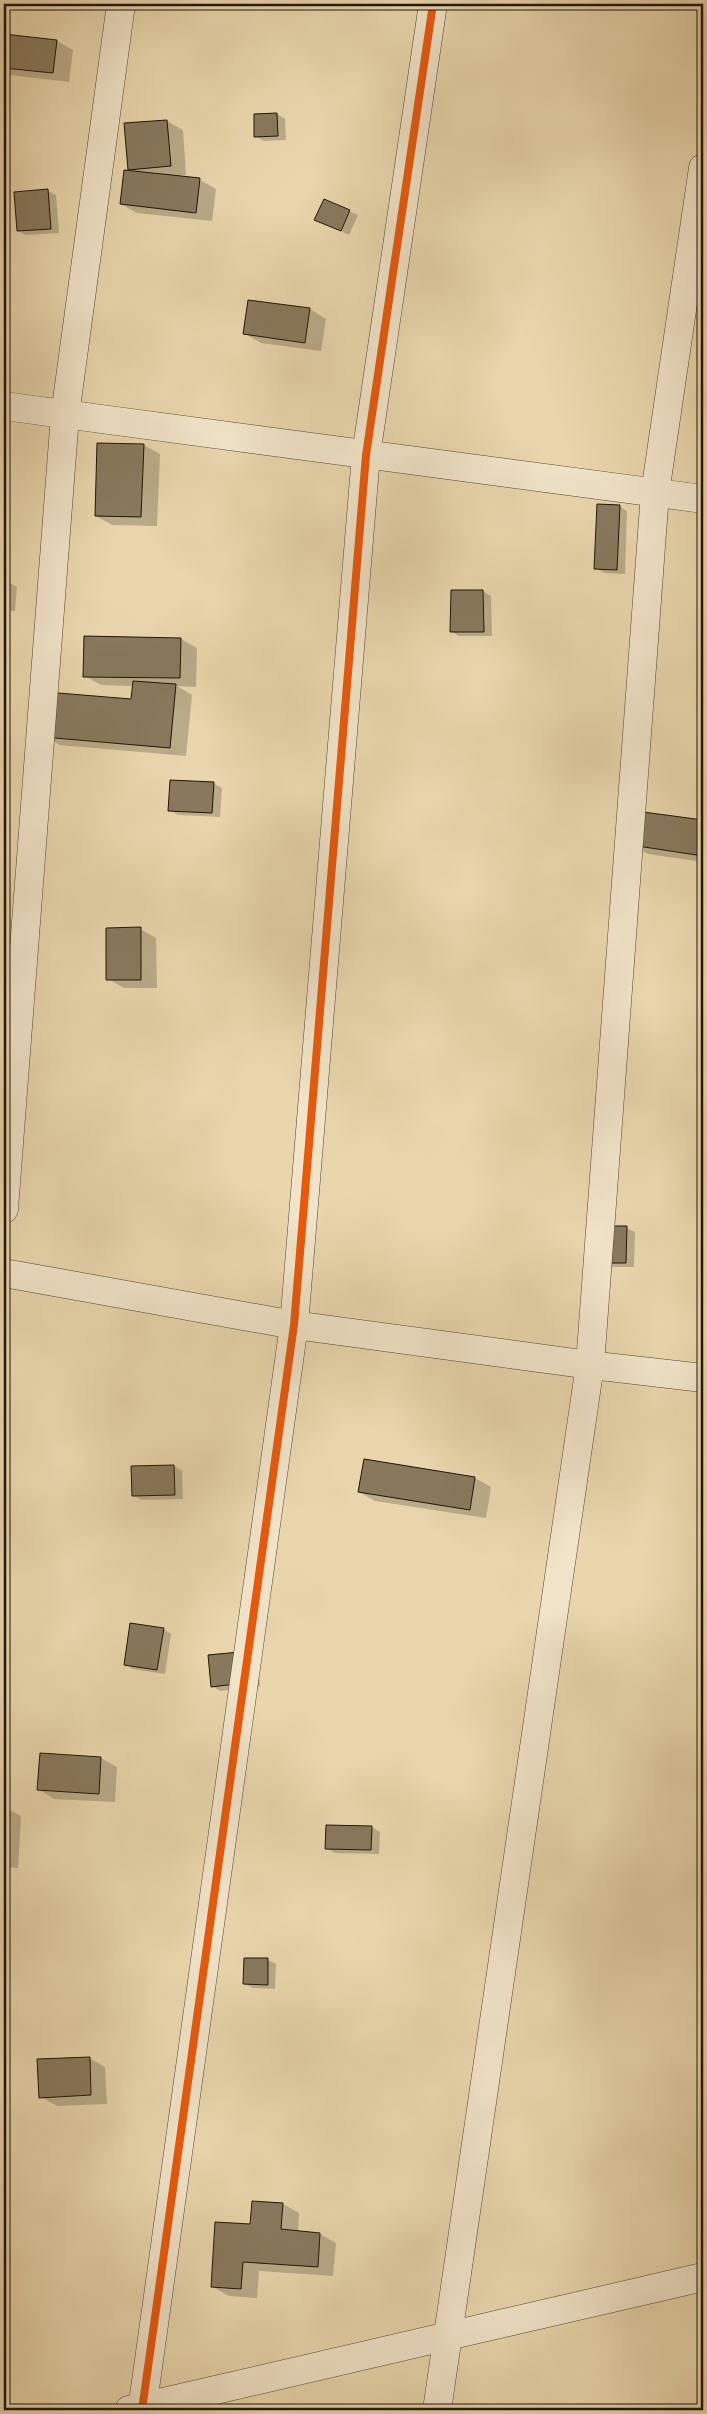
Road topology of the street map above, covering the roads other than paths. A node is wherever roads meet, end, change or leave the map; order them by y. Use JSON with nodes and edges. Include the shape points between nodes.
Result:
{"nodes":[{"id":1,"x":121,"y":4,"type":"edge"},
{"id":2,"x":433,"y":4,"type":"edge"},
{"id":3,"x":703,"y":168,"type":"edge"},
{"id":4,"x":4,"y":406,"type":"edge"},
{"id":5,"x":65,"y":415,"type":"junction"},
{"id":6,"x":366,"y":455,"type":"junction"},
{"id":7,"x":654,"y":493,"type":"junction"},
{"id":8,"x":703,"y":499,"type":"edge"},
{"id":9,"x":4,"y":1209,"type":"edge"},
{"id":10,"x":4,"y":1273,"type":"edge"},
{"id":11,"x":294,"y":1325,"type":"junction"},
{"id":12,"x":590,"y":1365,"type":"junction"},
{"id":13,"x":703,"y":1378,"type":"edge"},
{"id":14,"x":703,"y":2277,"type":"edge"},
{"id":15,"x":447,"y":2334,"type":"junction"},
{"id":16,"x":138,"y":2409,"type":"edge"},
{"id":17,"x":437,"y":2410,"type":"edge"}],
"edges":[{"from":1,"to":5,"type":"street"},
{"from":2,"to":6,"type":"street"},
{"from":3,"to":7,"type":"street"},
{"from":4,"to":5,"type":"street"},
{"from":5,"to":6,"type":"street"},
{"from":5,"to":9,"type":"street"},
{"from":6,"to":7,"type":"street"},
{"from":6,"to":11,"type":"street"},
{"from":7,"to":8,"type":"street"},
{"from":7,"to":12,"type":"street"},
{"from":10,"to":11,"type":"street"},
{"from":11,"to":12,"type":"street"},
{"from":11,"to":16,"type":"street"},
{"from":12,"to":13,"type":"street"},
{"from":12,"to":15,"type":"street"},
{"from":14,"to":15,"type":"street"},
{"from":15,"to":16,"type":"street"},
{"from":15,"to":17,"type":"street"}]}
